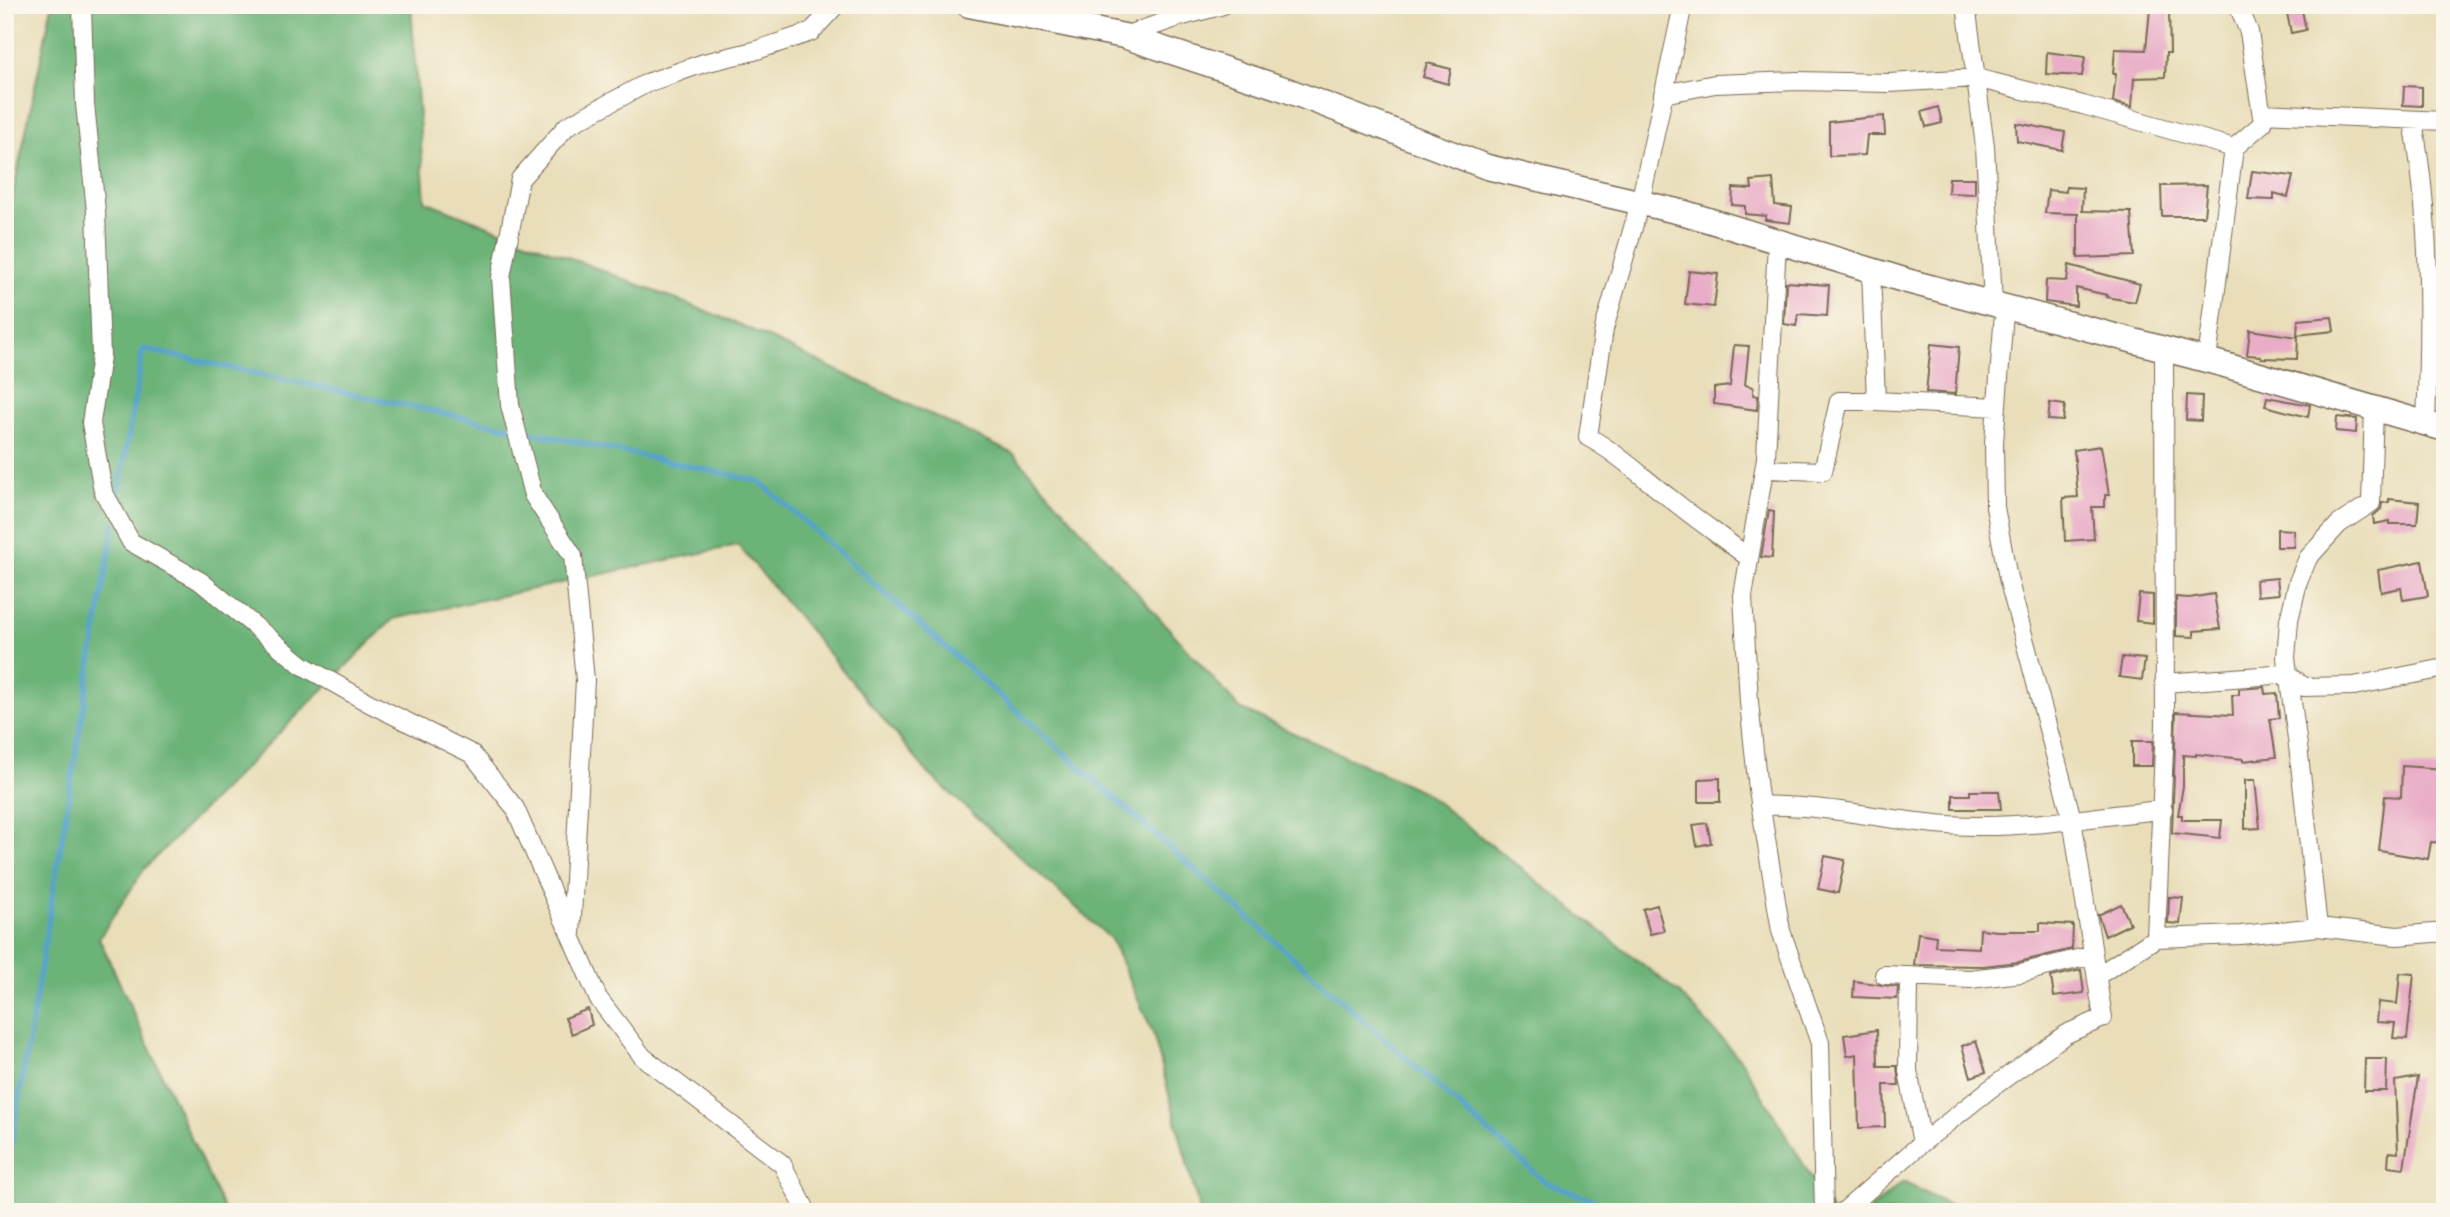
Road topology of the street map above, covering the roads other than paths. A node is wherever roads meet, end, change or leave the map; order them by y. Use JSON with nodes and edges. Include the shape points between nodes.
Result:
{"nodes":[{"id":1,"x":82,"y":5,"type":"edge"},
{"id":2,"x":836,"y":5,"type":"edge"},
{"id":3,"x":969,"y":5,"type":"edge"},
{"id":4,"x":1223,"y":5,"type":"edge"},
{"id":5,"x":1683,"y":5,"type":"edge"},
{"id":6,"x":1966,"y":5,"type":"edge"},
{"id":7,"x":2238,"y":5,"type":"edge"},
{"id":8,"x":1124,"y":36,"type":"junction"},
{"id":9,"x":1976,"y":78,"type":"junction"},
{"id":10,"x":1663,"y":94,"type":"junction"},
{"id":11,"x":2262,"y":113,"type":"junction"},
{"id":12,"x":2413,"y":121,"type":"junction"},
{"id":13,"x":2445,"y":121,"type":"edge"},
{"id":14,"x":2234,"y":148,"type":"junction"},
{"id":15,"x":1640,"y":203,"type":"junction"},
{"id":16,"x":1777,"y":242,"type":"junction"},
{"id":17,"x":1871,"y":270,"type":"junction"},
{"id":18,"x":1993,"y":304,"type":"junction"},
{"id":19,"x":2164,"y":349,"type":"junction"},
{"id":20,"x":2207,"y":360,"type":"junction"},
{"id":21,"x":1876,"y":401,"type":"junction"},
{"id":22,"x":1997,"y":407,"type":"junction"},
{"id":23,"x":2374,"y":408,"type":"junction"},
{"id":24,"x":2435,"y":426,"type":"edge"},
{"id":25,"x":1765,"y":469,"type":"junction"},
{"id":26,"x":1749,"y":558,"type":"junction"},
{"id":27,"x":2445,"y":668,"type":"edge"},
{"id":28,"x":2288,"y":674,"type":"junction"},
{"id":29,"x":2164,"y":683,"type":"junction"},
{"id":30,"x":1760,"y":805,"type":"junction"},
{"id":31,"x":2163,"y":810,"type":"junction"},
{"id":32,"x":2072,"y":820,"type":"junction"},
{"id":33,"x":2318,"y":927,"type":"junction"},
{"id":34,"x":2445,"y":932,"type":"edge"},
{"id":35,"x":571,"y":937,"type":"junction"},
{"id":36,"x":2156,"y":938,"type":"junction"},
{"id":37,"x":2094,"y":955,"type":"junction"},
{"id":38,"x":1884,"y":975,"type":"dead end"},
{"id":39,"x":1909,"y":976,"type":"junction"},
{"id":40,"x":2097,"y":976,"type":"junction"},
{"id":41,"x":1922,"y":1143,"type":"junction"},
{"id":42,"x":807,"y":1212,"type":"edge"},
{"id":43,"x":1824,"y":1212,"type":"edge"},
{"id":44,"x":1843,"y":1212,"type":"edge"}],
"edges":[{"from":1,"to":35,"type":"street","via":[[101,356],[91,423],[103,491],[131,542],[200,581],[302,665],[472,754],[515,808]]},
{"from":2,"to":35,"type":"street","via":[[811,32],[647,83],[567,126],[520,179],[500,277],[510,405],[533,495],[573,556],[585,680]]},
{"from":3,"to":8,"type":"street"},
{"from":4,"to":8,"type":"street"},
{"from":5,"to":10,"type":"street"},
{"from":6,"to":9,"type":"street"},
{"from":7,"to":11,"type":"street","via":[[2249,32]]},
{"from":8,"to":15,"type":"street","via":[[1284,89],[1487,167]]},
{"from":9,"to":10,"type":"street","via":[[1715,84]]},
{"from":9,"to":14,"type":"street"},
{"from":9,"to":18,"type":"street","via":[[1985,145]]},
{"from":10,"to":15,"type":"street"},
{"from":11,"to":12,"type":"street"},
{"from":11,"to":14,"type":"street","via":[[2263,123]]},
{"from":12,"to":13,"type":"street"},
{"from":12,"to":24,"type":"street","via":[[2420,161]]},
{"from":14,"to":20,"type":"street"},
{"from":15,"to":16,"type":"street"},
{"from":15,"to":26,"type":"street","via":[[1604,329],[1588,437]]},
{"from":16,"to":17,"type":"street"},
{"from":16,"to":25,"type":"street"},
{"from":17,"to":18,"type":"street"},
{"from":17,"to":21,"type":"street"},
{"from":18,"to":19,"type":"street"},
{"from":18,"to":22,"type":"street","via":[[2004,313]]},
{"from":19,"to":20,"type":"street"},
{"from":19,"to":29,"type":"street"},
{"from":20,"to":23,"type":"street"},
{"from":21,"to":22,"type":"street"},
{"from":21,"to":25,"type":"street","via":[[1839,401],[1823,471]]},
{"from":22,"to":32,"type":"street","via":[[1995,507],[2008,578]]},
{"from":23,"to":24,"type":"street"},
{"from":23,"to":28,"type":"street","via":[[2371,503],[2339,524],[2308,558],[2289,620]]},
{"from":25,"to":26,"type":"street"},
{"from":26,"to":30,"type":"street","via":[[1743,596]]},
{"from":27,"to":28,"type":"street","via":[[2354,686],[2304,687]]},
{"from":28,"to":29,"type":"street"},
{"from":28,"to":33,"type":"street"},
{"from":29,"to":31,"type":"street"},
{"from":30,"to":32,"type":"street","via":[[1976,826]]},
{"from":30,"to":43,"type":"street","via":[[1781,931],[1820,1043]]},
{"from":31,"to":32,"type":"street"},
{"from":31,"to":36,"type":"street"},
{"from":32,"to":37,"type":"street"},
{"from":33,"to":34,"type":"street","via":[[2397,936]]},
{"from":33,"to":36,"type":"street"},
{"from":35,"to":42,"type":"street","via":[[598,998],[643,1057],[782,1164]]},
{"from":36,"to":40,"type":"street"},
{"from":37,"to":39,"type":"street","via":[[2021,973],[1970,979]]},
{"from":37,"to":40,"type":"street"},
{"from":38,"to":39,"type":"street"},
{"from":39,"to":41,"type":"street","via":[[1908,1071]]},
{"from":40,"to":41,"type":"street","via":[[2103,1018],[2066,1034]]},
{"from":41,"to":44,"type":"street"}]}
